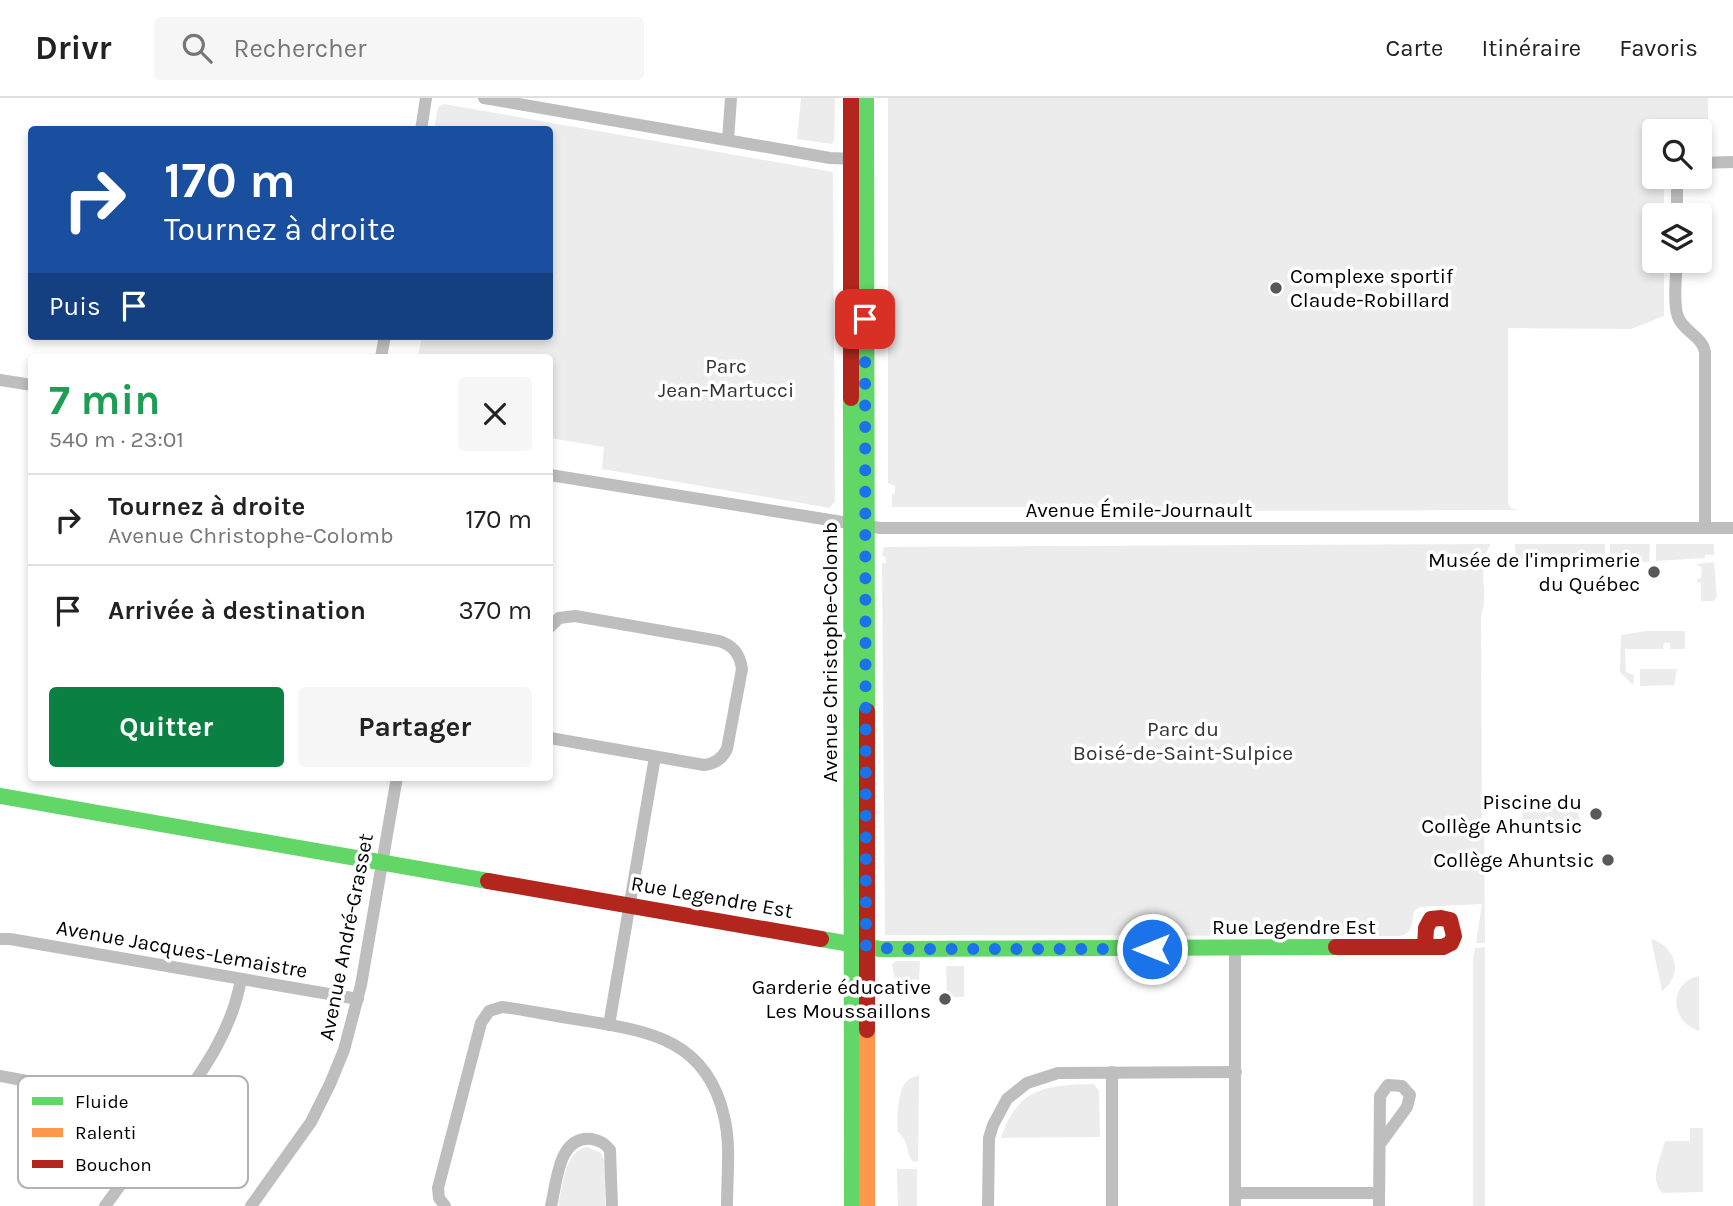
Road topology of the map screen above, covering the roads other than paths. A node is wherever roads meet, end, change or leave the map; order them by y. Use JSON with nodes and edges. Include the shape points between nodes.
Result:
{"nodes":[{"id":1,"x":426,"y":98,"type":"edge"},
{"id":2,"x":484,"y":98,"type":"edge"},
{"id":3,"x":731,"y":98,"type":"edge"},
{"id":4,"x":851,"y":98,"type":"edge"},
{"id":5,"x":866,"y":98,"type":"edge"},
{"id":6,"x":422,"y":126,"type":"edge"},
{"id":7,"x":728,"y":140,"type":"junction"},
{"id":8,"x":858,"y":159,"type":"junction"},
{"id":9,"x":1712,"y":163,"type":"edge"},
{"id":10,"x":1733,"y":163,"type":"edge"},
{"id":11,"x":1676,"y":273,"type":"edge"},
{"id":12,"x":0,"y":380,"type":"edge"},
{"id":13,"x":28,"y":384,"type":"edge"},
{"id":14,"x":553,"y":475,"type":"edge"},
{"id":15,"x":858,"y":526,"type":"junction"},
{"id":16,"x":1706,"y":528,"type":"junction"},
{"id":17,"x":1733,"y":528,"type":"edge"},
{"id":18,"x":553,"y":624,"type":"edge"},
{"id":19,"x":553,"y":739,"type":"edge"},
{"id":20,"x":654,"y":757,"type":"junction"},
{"id":21,"x":396,"y":781,"type":"edge"},
{"id":22,"x":0,"y":796,"type":"edge"},
{"id":23,"x":382,"y":862,"type":"junction"},
{"id":24,"x":630,"y":904,"type":"junction"},
{"id":25,"x":0,"y":939,"type":"edge"},
{"id":26,"x":859,"y":945,"type":"junction"},
{"id":27,"x":1425,"y":947,"type":"dead end"},
{"id":28,"x":1235,"y":948,"type":"junction"},
{"id":29,"x":241,"y":979,"type":"junction"},
{"id":30,"x":358,"y":999,"type":"junction"},
{"id":31,"x":609,"y":1025,"type":"junction"},
{"id":32,"x":1112,"y":1072,"type":"junction"},
{"id":33,"x":1236,"y":1072,"type":"junction"},
{"id":34,"x":0,"y":1076,"type":"edge"},
{"id":35,"x":200,"y":1076,"type":"edge"},
{"id":36,"x":18,"y":1079,"type":"edge"},
{"id":37,"x":1380,"y":1144,"type":"dead end"},
{"id":38,"x":118,"y":1188,"type":"edge"},
{"id":39,"x":1236,"y":1199,"type":"edge"},
{"id":40,"x":1379,"y":1200,"type":"edge"},
{"id":41,"x":105,"y":1206,"type":"edge"},
{"id":42,"x":251,"y":1206,"type":"edge"},
{"id":43,"x":445,"y":1206,"type":"edge"},
{"id":44,"x":551,"y":1206,"type":"edge"},
{"id":45,"x":612,"y":1206,"type":"edge"},
{"id":46,"x":727,"y":1206,"type":"edge"},
{"id":47,"x":852,"y":1206,"type":"edge"},
{"id":48,"x":867,"y":1206,"type":"edge"},
{"id":49,"x":988,"y":1206,"type":"edge"},
{"id":50,"x":1112,"y":1206,"type":"edge"}],
"edges":[{"from":1,"to":6,"type":"street"},
{"from":2,"to":7,"type":"street","via":[[572,107]]},
{"from":3,"to":7,"type":"street"},
{"from":4,"to":8,"type":"main road","name":"Avenue Christophe-Colomb"},
{"from":5,"to":8,"type":"main road","name":"Avenue Christophe-Colomb"},
{"from":7,"to":8,"type":"street"},
{"from":8,"to":15,"type":"main road","name":"Avenue Christophe-Colomb"},
{"from":9,"to":10,"type":"street"},
{"from":11,"to":16,"type":"street","via":[[1677,315],[1705,352]]},
{"from":12,"to":13,"type":"street"},
{"from":14,"to":15,"type":"street","name":"Avenue Émile-Journault"},
{"from":15,"to":16,"type":"street","name":"Avenue Émile-Journault"},
{"from":15,"to":26,"type":"main road","name":"Avenue Christophe-Colomb"},
{"from":16,"to":17,"type":"street","name":"Avenue Émile-Journault"},
{"from":18,"to":20,"type":"street","via":[[559,618],[575,616],[719,641],[734,649],[742,669],[723,755],[704,765]]},
{"from":19,"to":20,"type":"street"},
{"from":20,"to":24,"type":"street"},
{"from":21,"to":23,"type":"street","name":"Avenue André-Grasset"},
{"from":22,"to":23,"type":"main road","name":"Rue Legendre Est"},
{"from":23,"to":24,"type":"main road","name":"Rue Legendre Est"},
{"from":23,"to":30,"type":"street","name":"Avenue André-Grasset"},
{"from":24,"to":26,"type":"main road","name":"Rue Legendre Est"},
{"from":24,"to":31,"type":"street"},
{"from":25,"to":29,"type":"street","name":"Avenue Jacques-Lemaistre"},
{"from":26,"to":28,"type":"main road","name":"Rue Legendre Est","via":[[894,949]]},
{"from":26,"to":47,"type":"main road","name":"Avenue Christophe-Colomb"},
{"from":26,"to":48,"type":"main road","name":"Avenue Christophe-Colomb"},
{"from":27,"to":28,"type":"main road","name":"Rue Legendre Est"},
{"from":28,"to":33,"type":"street"},
{"from":29,"to":30,"type":"street","name":"Avenue Jacques-Lemaistre"},
{"from":29,"to":35,"type":"street","via":[[214,1053]]},
{"from":30,"to":42,"type":"street","name":"Avenue André-Grasset","via":[[344,1050],[322,1101]]},
{"from":31,"to":43,"type":"street","via":[[506,1007],[486,1014],[438,1188]]},
{"from":31,"to":46,"type":"street","via":[[666,1040],[694,1060],[710,1081],[725,1122]]},
{"from":32,"to":33,"type":"street"},
{"from":32,"to":49,"type":"street","via":[[1046,1075],[1007,1099],[989,1138]]},
{"from":32,"to":50,"type":"street"},
{"from":33,"to":39,"type":"street"},
{"from":34,"to":36,"type":"street"},
{"from":37,"to":40,"type":"street"},
{"from":38,"to":41,"type":"street"},
{"from":39,"to":40,"type":"street"},
{"from":44,"to":45,"type":"street","via":[[565,1151],[571,1143],[584,1139],[601,1141],[610,1150]]}]}
